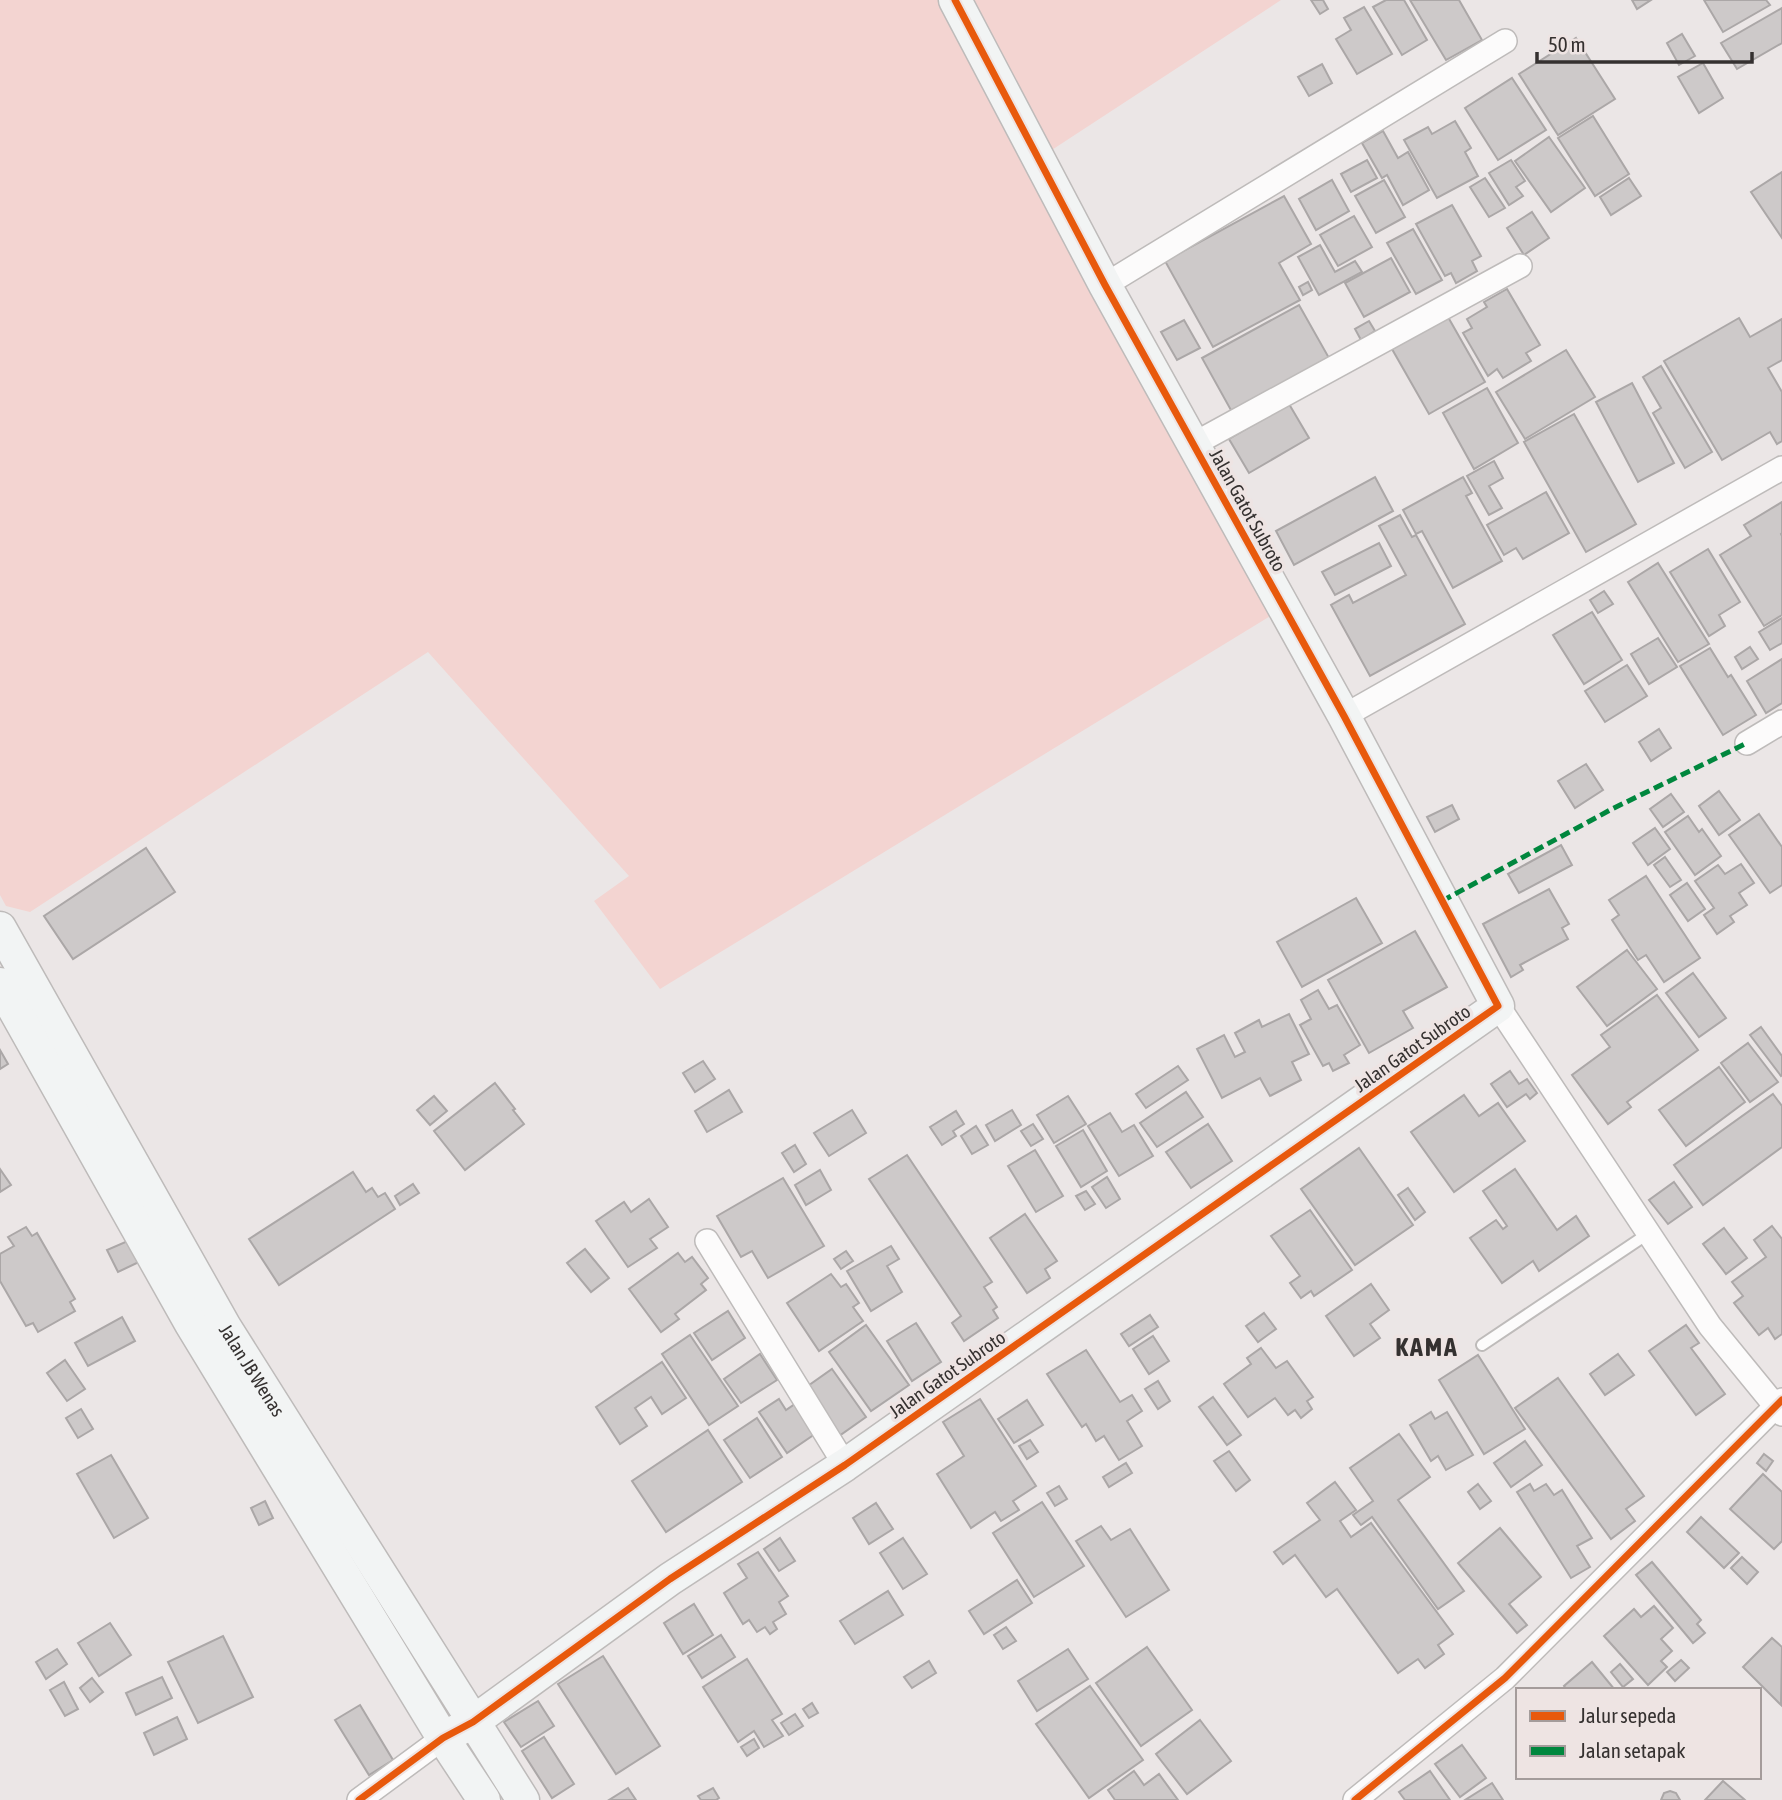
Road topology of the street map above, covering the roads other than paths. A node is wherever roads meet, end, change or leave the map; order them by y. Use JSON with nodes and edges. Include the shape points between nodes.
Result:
{"nodes":[{"id":1,"x":955,"y":0,"type":"edge"},
{"id":2,"x":1506,"y":41,"type":"dead end"},
{"id":3,"x":1520,"y":266,"type":"dead end"},
{"id":4,"x":1105,"y":285,"type":"junction"},
{"id":5,"x":1194,"y":444,"type":"junction"},
{"id":6,"x":1782,"y":468,"type":"edge"},
{"id":7,"x":1344,"y":716,"type":"junction"},
{"id":8,"x":1782,"y":722,"type":"edge"},
{"id":9,"x":1747,"y":743,"type":"dead end"},
{"id":10,"x":0,"y":928,"type":"edge"},
{"id":11,"x":0,"y":984,"type":"edge"},
{"id":12,"x":1498,"y":1006,"type":"junction"},
{"id":13,"x":76,"y":1092,"type":"junction"},
{"id":14,"x":1649,"y":1233,"type":"junction"},
{"id":15,"x":707,"y":1241,"type":"dead end"},
{"id":16,"x":1482,"y":1345,"type":"dead end"},
{"id":17,"x":1780,"y":1407,"type":"edge"},
{"id":18,"x":845,"y":1465,"type":"junction"},
{"id":19,"x":474,"y":1722,"type":"junction"},
{"id":20,"x":443,"y":1738,"type":"junction"},
{"id":21,"x":359,"y":1800,"type":"edge"},
{"id":22,"x":484,"y":1800,"type":"edge"},
{"id":23,"x":523,"y":1800,"type":"edge"},
{"id":24,"x":1355,"y":1800,"type":"edge"}],
"edges":[{"from":1,"to":4,"type":"street","name":"Jalan Gatot Subroto"},
{"from":2,"to":4,"type":"street"},
{"from":3,"to":5,"type":"street"},
{"from":4,"to":5,"type":"street","name":"Jalan Gatot Subroto"},
{"from":5,"to":7,"type":"street","name":"Jalan Gatot Subroto"},
{"from":6,"to":7,"type":"street"},
{"from":7,"to":12,"type":"street","name":"Jalan Gatot Subroto"},
{"from":8,"to":9,"type":"street"},
{"from":10,"to":13,"type":"street","name":"Jalan JB Wenas"},
{"from":11,"to":13,"type":"street","name":"Jalan JB Wenas"},
{"from":12,"to":14,"type":"street"},
{"from":12,"to":18,"type":"street","name":"Jalan Gatot Subroto"},
{"from":13,"to":19,"type":"street","name":"Jalan JB Wenas"},
{"from":13,"to":20,"type":"street","name":"Jalan JB Wenas","via":[[191,1324]]},
{"from":14,"to":16,"type":"lane"},
{"from":14,"to":17,"type":"street","via":[[1710,1326]]},
{"from":15,"to":18,"type":"street"},
{"from":17,"to":24,"type":"street","via":[[1505,1678]]},
{"from":18,"to":19,"type":"street","name":"Jalan Gatot Subroto","via":[[670,1579]]},
{"from":19,"to":20,"type":"street","name":"Jalan Gatot Subroto"},
{"from":19,"to":23,"type":"street","name":"Jalan JB Wenas"},
{"from":20,"to":21,"type":"street"},
{"from":20,"to":22,"type":"street","name":"Jalan JB Wenas"}]}
